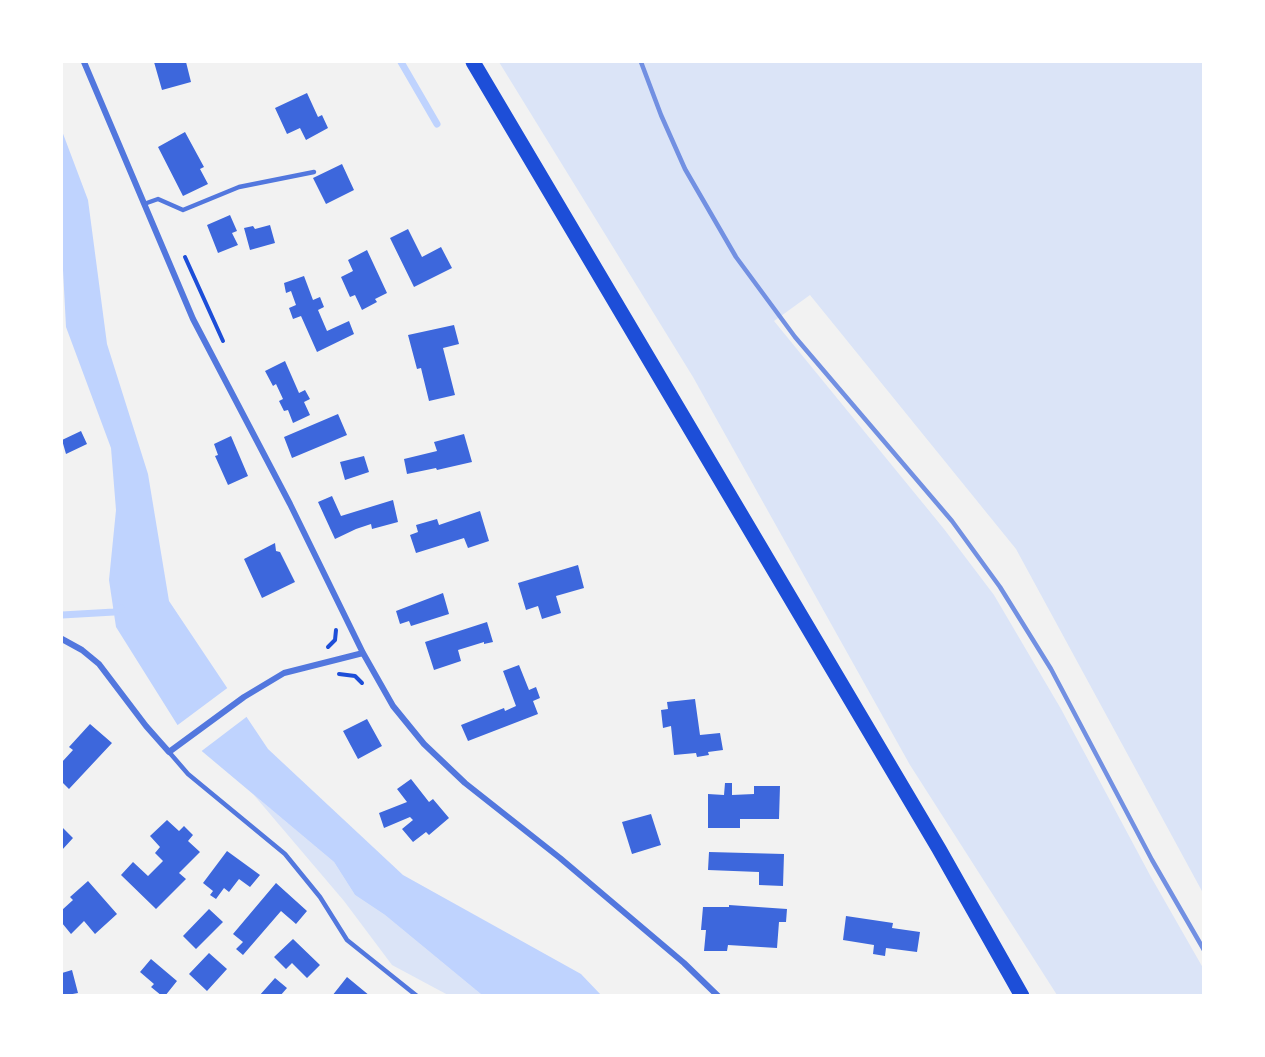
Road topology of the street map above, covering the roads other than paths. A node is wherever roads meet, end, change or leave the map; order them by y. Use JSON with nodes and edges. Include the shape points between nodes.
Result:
{"nodes":[{"id":1,"x":84,"y":62,"type":"edge"},
{"id":2,"x":473,"y":62,"type":"edge"},
{"id":3,"x":314,"y":171,"type":"dead end"},
{"id":4,"x":144,"y":204,"type":"junction"},
{"id":5,"x":62,"y":639,"type":"edge"},
{"id":6,"x":363,"y":653,"type":"junction"},
{"id":7,"x":169,"y":752,"type":"junction"},
{"id":8,"x":417,"y":996,"type":"edge"},
{"id":9,"x":718,"y":996,"type":"edge"},
{"id":10,"x":1022,"y":996,"type":"edge"}],
"edges":[{"from":1,"to":4,"type":"street"},
{"from":2,"to":10,"type":"main road"},
{"from":3,"to":4,"type":"lane","via":[[239,187],[183,210],[158,199]]},
{"from":4,"to":6,"type":"street","via":[[193,320]]},
{"from":5,"to":7,"type":"street","via":[[99,664]]},
{"from":6,"to":7,"type":"street","via":[[284,674],[244,697]]},
{"from":6,"to":9,"type":"street","via":[[393,706],[424,744]]},
{"from":7,"to":8,"type":"lane","via":[[188,774],[285,854],[320,897],[347,940]]}]}
